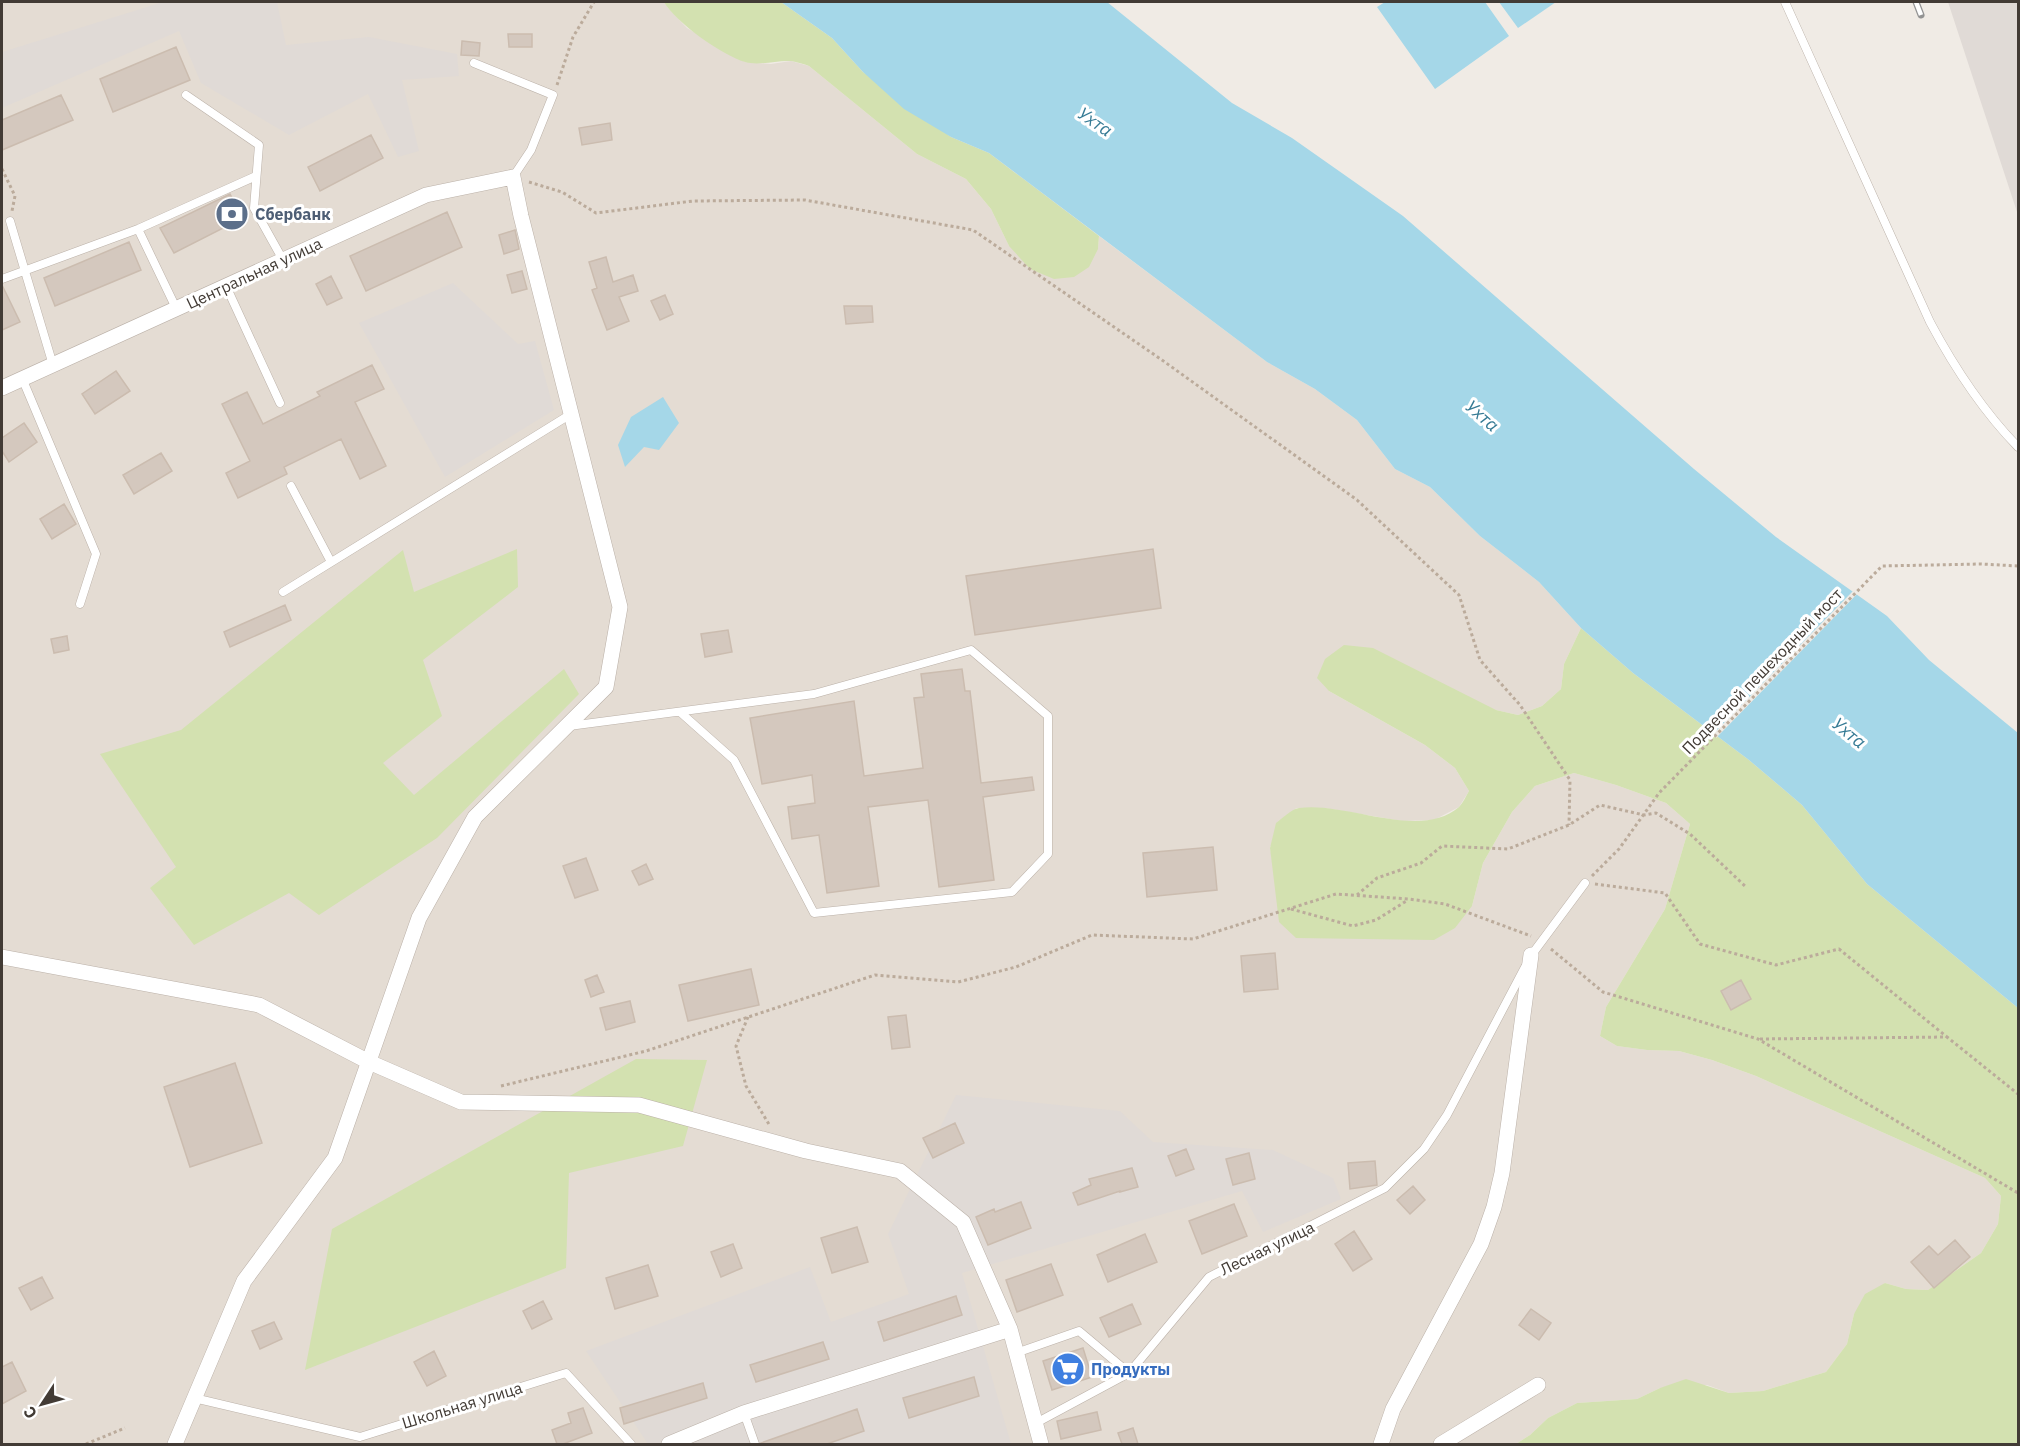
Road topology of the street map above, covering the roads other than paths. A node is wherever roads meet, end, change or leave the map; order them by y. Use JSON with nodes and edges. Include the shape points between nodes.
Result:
{"nodes":[{"id":1,"x":1785,"y":2,"type":"edge"},
{"id":2,"x":474,"y":63,"type":"dead end"},
{"id":3,"x":186,"y":95,"type":"dead end"},
{"id":4,"x":256,"y":176,"type":"junction"},
{"id":5,"x":513,"y":177,"type":"junction"},
{"id":6,"x":10,"y":220,"type":"road end"},
{"id":7,"x":138,"y":229,"type":"junction"},
{"id":8,"x":283,"y":260,"type":"junction"},
{"id":9,"x":25,"y":269,"type":"junction"},
{"id":10,"x":2,"y":279,"type":"edge"},
{"id":11,"x":226,"y":286,"type":"junction"},
{"id":12,"x":176,"y":309,"type":"junction"},
{"id":13,"x":53,"y":365,"type":"junction"},
{"id":14,"x":22,"y":378,"type":"junction"},
{"id":15,"x":2,"y":388,"type":"edge"},
{"id":16,"x":280,"y":404,"type":"dead end"},
{"id":17,"x":571,"y":414,"type":"junction"},
{"id":18,"x":2019,"y":447,"type":"edge"},
{"id":19,"x":291,"y":486,"type":"dead end"},
{"id":20,"x":331,"y":562,"type":"junction"},
{"id":21,"x":283,"y":591,"type":"dead end"},
{"id":22,"x":80,"y":604,"type":"dead end"},
{"id":23,"x":680,"y":712,"type":"junction"},
{"id":24,"x":567,"y":726,"type":"junction"},
{"id":25,"x":1585,"y":883,"type":"road end"},
{"id":26,"x":1531,"y":955,"type":"junction"},
{"id":27,"x":2,"y":957,"type":"edge"},
{"id":28,"x":369,"y":1062,"type":"junction"},
{"id":29,"x":1010,"y":1329,"type":"junction"},
{"id":30,"x":1016,"y":1353,"type":"junction"},
{"id":31,"x":1129,"y":1374,"type":"junction"},
{"id":32,"x":1538,"y":1384,"type":"dead end"},
{"id":33,"x":194,"y":1398,"type":"junction"},
{"id":34,"x":744,"y":1413,"type":"junction"},
{"id":35,"x":1036,"y":1423,"type":"junction"},
{"id":36,"x":175,"y":1444,"type":"edge"},
{"id":37,"x":631,"y":1444,"type":"edge"},
{"id":38,"x":669,"y":1444,"type":"edge"},
{"id":39,"x":755,"y":1444,"type":"edge"},
{"id":40,"x":1041,"y":1444,"type":"edge"},
{"id":41,"x":1381,"y":1444,"type":"edge"},
{"id":42,"x":1441,"y":1444,"type":"edge"}],
"edges":[{"from":1,"to":18,"type":"lane","via":[[1930,322],[1979,402]]},
{"from":2,"to":5,"type":"lane","via":[[553,95],[531,150]]},
{"from":3,"to":4,"type":"lane","via":[[259,145]]},
{"from":4,"to":7,"type":"lane"},
{"from":4,"to":8,"type":"lane","via":[[254,208]]},
{"from":5,"to":8,"type":"street","name":"Центральная улица","via":[[426,195]]},
{"from":5,"to":17,"type":"street"},
{"from":6,"to":9,"type":"lane"},
{"from":7,"to":9,"type":"lane"},
{"from":7,"to":12,"type":"lane"},
{"from":8,"to":11,"type":"street","name":"Центральная улица"},
{"from":9,"to":10,"type":"lane"},
{"from":9,"to":13,"type":"lane"},
{"from":11,"to":12,"type":"street","name":"Центральная улица"},
{"from":11,"to":16,"type":"lane"},
{"from":12,"to":13,"type":"street","name":"Центральная улица"},
{"from":13,"to":14,"type":"street","name":"Центральная улица"},
{"from":14,"to":15,"type":"street","name":"Центральная улица"},
{"from":14,"to":22,"type":"lane","via":[[96,554]]},
{"from":17,"to":20,"type":"lane"},
{"from":17,"to":24,"type":"street","via":[[620,607],[606,687]]},
{"from":19,"to":20,"type":"lane"},
{"from":20,"to":21,"type":"lane"},
{"from":23,"to":23,"type":"lane","via":[[814,694],[971,650],[1048,716],[1048,854],[1012,892],[814,913],[734,760]]},
{"from":23,"to":24,"type":"lane"},
{"from":24,"to":28,"type":"street","via":[[475,817],[419,918]]},
{"from":25,"to":26,"type":"lane","name":"Лесная улица"},
{"from":26,"to":31,"type":"lane","name":"Лесная улица","via":[[1447,1115],[1424,1149],[1385,1188],[1209,1277]]},
{"from":26,"to":41,"type":"street","via":[[1494,1207],[1481,1244],[1393,1409]]},
{"from":27,"to":28,"type":"street","via":[[259,1005]]},
{"from":28,"to":29,"type":"street","via":[[460,1102],[639,1105],[900,1171],[963,1222]]},
{"from":28,"to":33,"type":"street","via":[[335,1158],[244,1281]]},
{"from":29,"to":30,"type":"street"},
{"from":29,"to":34,"type":"street"},
{"from":30,"to":31,"type":"lane","via":[[1079,1331]]},
{"from":30,"to":35,"type":"street"},
{"from":31,"to":35,"type":"lane","name":"Лесная улица"},
{"from":32,"to":42,"type":"street"},
{"from":33,"to":36,"type":"street"},
{"from":33,"to":37,"type":"lane","name":"Школьная улица","via":[[360,1437],[566,1373]]},
{"from":34,"to":38,"type":"street"},
{"from":34,"to":39,"type":"lane"},
{"from":35,"to":40,"type":"street"}]}
